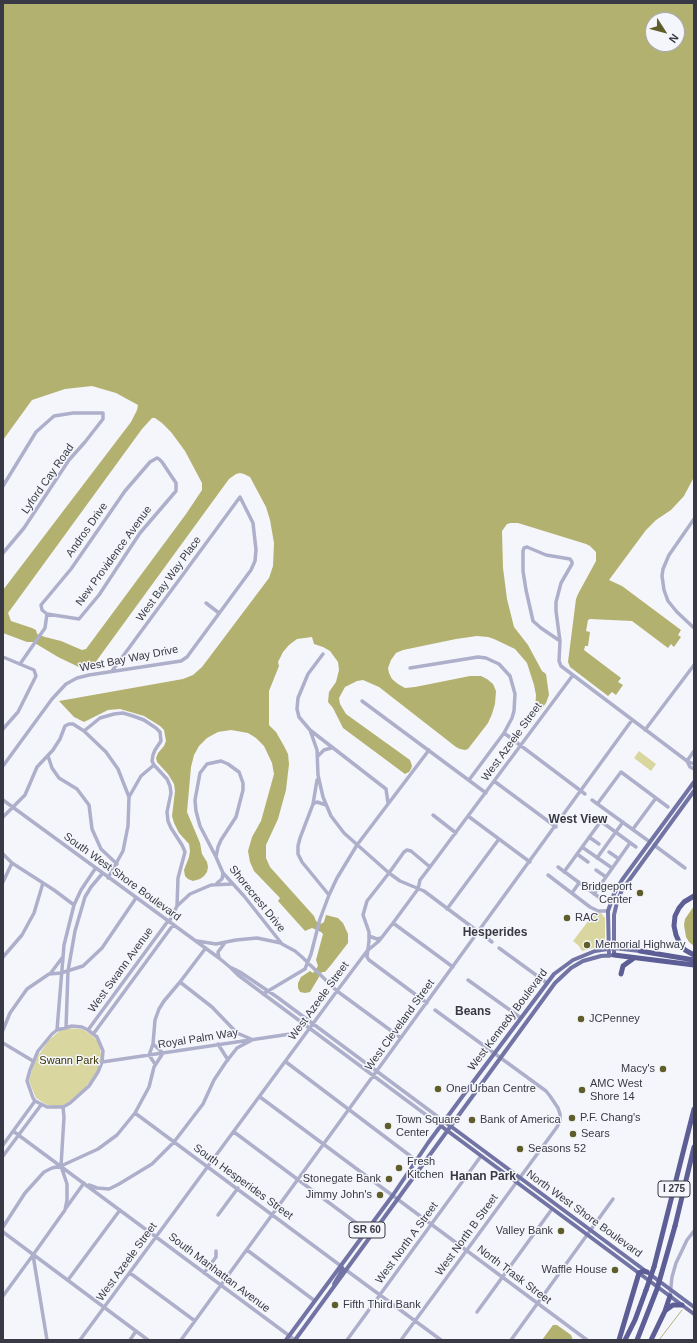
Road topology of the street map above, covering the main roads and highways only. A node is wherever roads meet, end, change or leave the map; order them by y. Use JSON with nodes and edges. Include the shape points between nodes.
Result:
{"nodes":[{"id":1,"x":694,"y":782,"type":"edge"},
{"id":2,"x":694,"y":791,"type":"edge"},
{"id":3,"x":650,"y":842,"type":"junction"},
{"id":4,"x":654,"y":845,"type":"junction"},
{"id":5,"x":694,"y":896,"type":"edge"},
{"id":6,"x":608,"y":948,"type":"junction"},
{"id":7,"x":614,"y":948,"type":"junction"},
{"id":8,"x":640,"y":951,"type":"joint"},
{"id":9,"x":582,"y":955,"type":"junction"},
{"id":10,"x":694,"y":955,"type":"edge"},
{"id":11,"x":612,"y":956,"type":"junction"},
{"id":12,"x":634,"y":958,"type":"junction"},
{"id":13,"x":694,"y":960,"type":"edge"},
{"id":14,"x":694,"y":964,"type":"edge"},
{"id":15,"x":571,"y":968,"type":"junction"},
{"id":16,"x":621,"y":974,"type":"dead end"},
{"id":17,"x":546,"y":983,"type":"junction"},
{"id":18,"x":546,"y":995,"type":"junction"},
{"id":19,"x":521,"y":1018,"type":"junction"},
{"id":20,"x":526,"y":1022,"type":"junction"},
{"id":21,"x":694,"y":1109,"type":"edge"},
{"id":22,"x":445,"y":1122,"type":"junction"},
{"id":23,"x":441,"y":1126,"type":"junction"},
{"id":24,"x":451,"y":1126,"type":"junction"},
{"id":25,"x":448,"y":1131,"type":"junction"},
{"id":26,"x":694,"y":1147,"type":"edge"},
{"id":27,"x":356,"y":1245,"type":"junction"},
{"id":28,"x":341,"y":1266,"type":"junction"},
{"id":29,"x":346,"y":1270,"type":"junction"},
{"id":30,"x":647,"y":1272,"type":"junction"},
{"id":31,"x":639,"y":1273,"type":"junction"},
{"id":32,"x":333,"y":1287,"type":"junction"},
{"id":33,"x":670,"y":1296,"type":"junction"},
{"id":34,"x":682,"y":1305,"type":"junction"},
{"id":35,"x":694,"y":1307,"type":"edge"},
{"id":36,"x":665,"y":1310,"type":"junction"},
{"id":37,"x":694,"y":1314,"type":"edge"},
{"id":38,"x":286,"y":1340,"type":"edge"},
{"id":39,"x":295,"y":1340,"type":"edge"},
{"id":40,"x":619,"y":1340,"type":"edge"},
{"id":41,"x":625,"y":1340,"type":"edge"},
{"id":42,"x":637,"y":1340,"type":"edge"},
{"id":43,"x":651,"y":1340,"type":"edge"}],
"edges":[{"from":1,"to":3,"type":"main road"},
{"from":2,"to":4,"type":"main road"},
{"from":3,"to":4,"type":"main road"},
{"from":3,"to":6,"type":"main road","via":[[611,900],[608,912]]},
{"from":4,"to":7,"type":"main road","via":[[619,896],[614,915]]},
{"from":5,"to":10,"type":"highway","via":[[679,908],[674,926],[680,944]]},
{"from":6,"to":7,"type":"main road","number":"SR 60"},
{"from":6,"to":9,"type":"main road","name":"West Kennedy Boulevard","number":"SR 60"},
{"from":6,"to":11,"type":"main road"},
{"from":7,"to":8,"type":"main road","number":"SR 60"},
{"from":7,"to":11,"type":"main road"},
{"from":8,"to":13,"type":"highway","number":"SR 60"},
{"from":9,"to":15,"type":"main road"},
{"from":9,"to":17,"type":"main road","name":"West Kennedy Boulevard","number":"SR 60","via":[[562,967]]},
{"from":11,"to":12,"type":"highway","number":"SR 60"},
{"from":11,"to":15,"type":"main road","name":"West Kennedy Boulevard","number":"SR 60","via":[[588,960]]},
{"from":12,"to":14,"type":"highway","number":"SR 60"},
{"from":12,"to":16,"type":"highway","via":[[623,966]]},
{"from":15,"to":18,"type":"main road","name":"West Kennedy Boulevard","number":"SR 60"},
{"from":17,"to":18,"type":"main road"},
{"from":17,"to":19,"type":"main road","name":"West Kennedy Boulevard","number":"SR 60"},
{"from":18,"to":20,"type":"main road","name":"West Kennedy Boulevard","number":"SR 60"},
{"from":19,"to":20,"type":"main road"},
{"from":19,"to":22,"type":"main road","name":"West Kennedy Boulevard","number":"SR 60"},
{"from":20,"to":24,"type":"main road","name":"West Kennedy Boulevard","number":"SR 60"},
{"from":21,"to":41,"type":"highway","number":"I 275","bridge":true,"via":[[654,1267]]},
{"from":22,"to":23,"type":"main road","name":"West Kennedy Boulevard","number":"SR 60"},
{"from":22,"to":24,"type":"main road","name":"North West Shore Boulevard"},
{"from":23,"to":25,"type":"main road"},
{"from":23,"to":27,"type":"main road","name":"West Kennedy Boulevard","number":"SR 60"},
{"from":24,"to":25,"type":"main road","name":"West Kennedy Boulevard","number":"SR 60"},
{"from":24,"to":30,"type":"main road","name":"North West Shore Boulevard"},
{"from":25,"to":29,"type":"main road","name":"West Kennedy Boulevard","number":"SR 60"},
{"from":25,"to":31,"type":"main road","name":"North West Shore Boulevard"},
{"from":26,"to":42,"type":"highway","number":"I 275","bridge":true,"via":[[657,1289]]},
{"from":27,"to":28,"type":"main road","name":"West Kennedy Boulevard","number":"SR 60"},
{"from":27,"to":29,"type":"main road","via":[[344,1267]]},
{"from":28,"to":32,"type":"main road","via":[[343,1269]]},
{"from":28,"to":38,"type":"main road","name":"West Kennedy Boulevard","number":"SR 60"},
{"from":29,"to":32,"type":"main road","name":"West Kennedy Boulevard","number":"SR 60"},
{"from":30,"to":31,"type":"highway"},
{"from":30,"to":35,"type":"main road","name":"North West Shore Boulevard"},
{"from":31,"to":33,"type":"main road","name":"North West Shore Boulevard"},
{"from":31,"to":40,"type":"highway"},
{"from":32,"to":39,"type":"main road","name":"West Kennedy Boulevard","number":"SR 60"},
{"from":33,"to":34,"type":"main road","name":"North West Shore Boulevard"},
{"from":33,"to":36,"type":"highway"},
{"from":34,"to":36,"type":"highway","via":[[673,1304]]},
{"from":34,"to":37,"type":"main road","name":"North West Shore Boulevard"},
{"from":36,"to":43,"type":"highway"}]}
